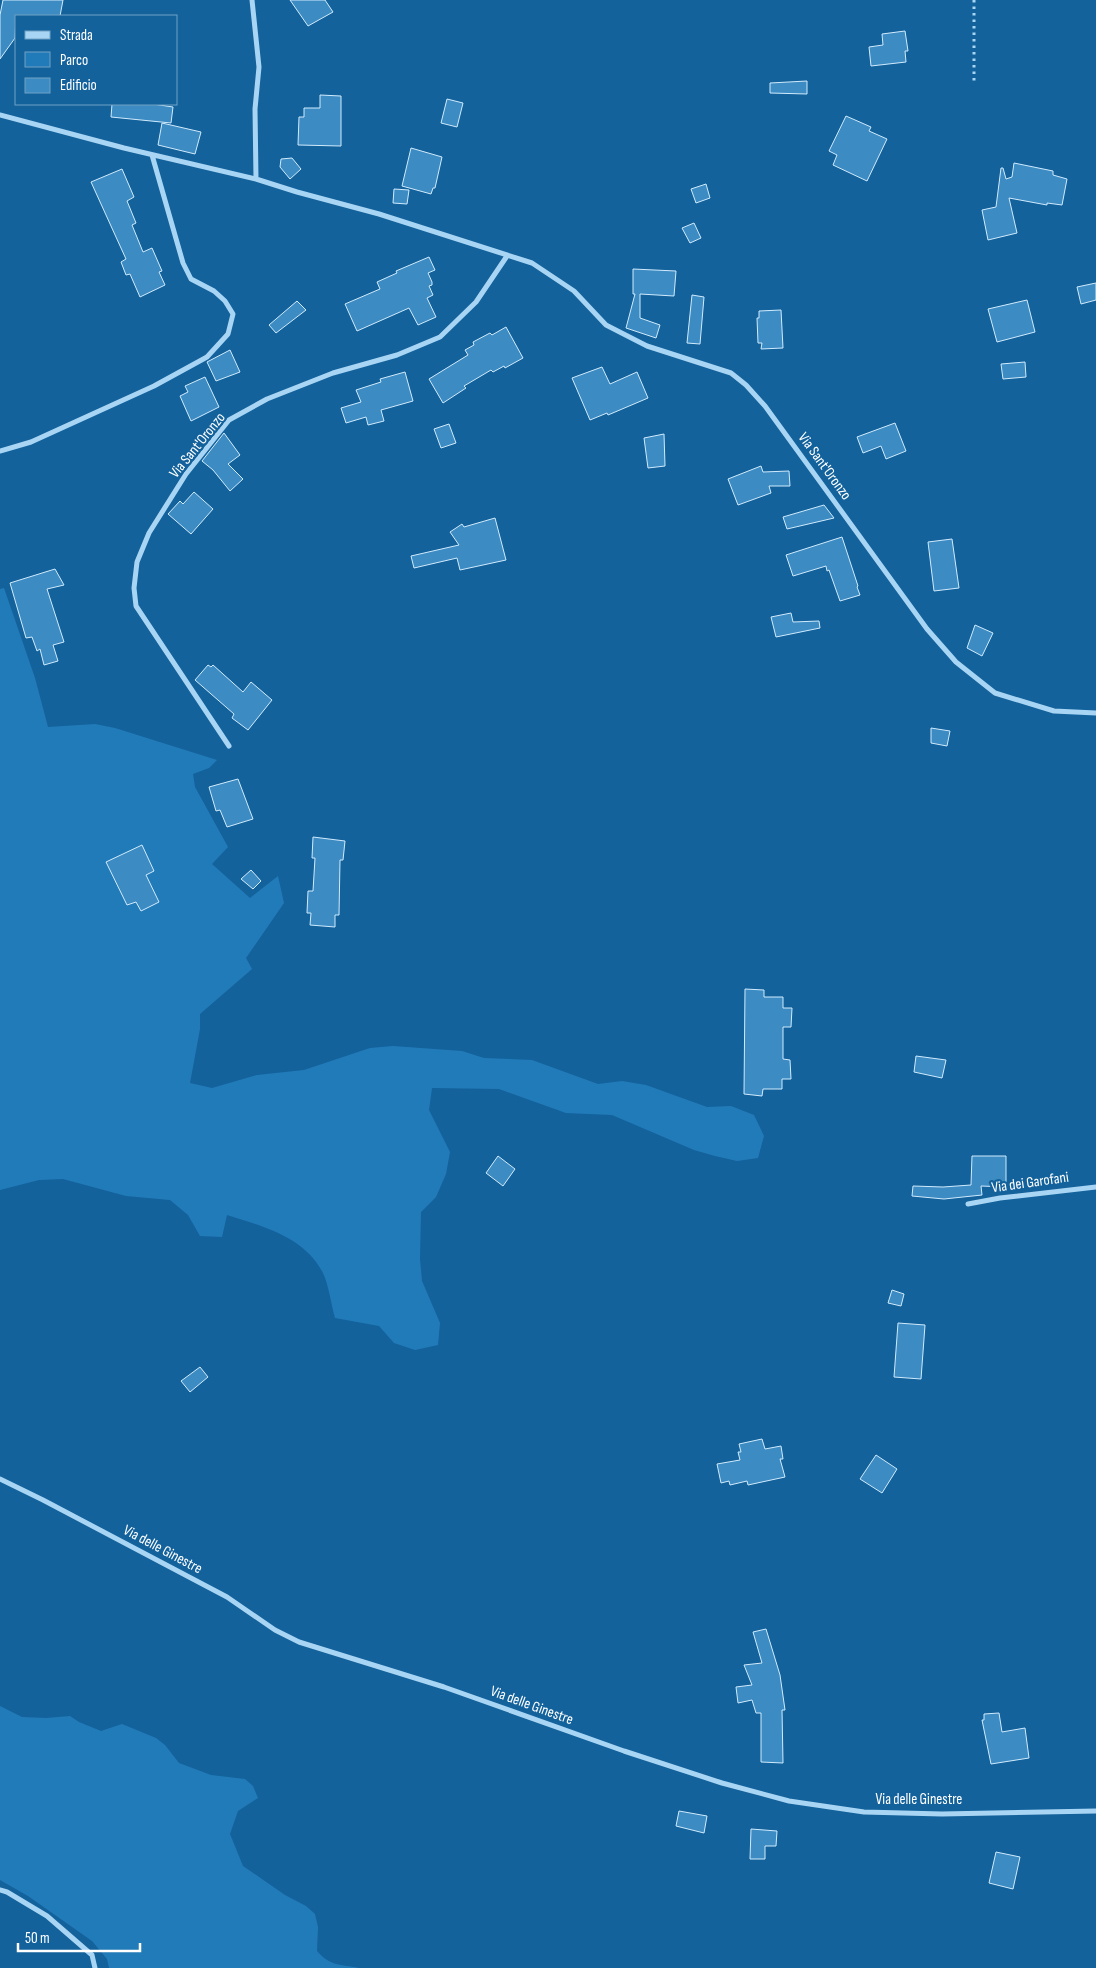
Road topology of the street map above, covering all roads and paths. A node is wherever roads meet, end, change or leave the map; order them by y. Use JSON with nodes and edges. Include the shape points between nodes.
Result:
{"nodes":[{"id":1,"x":252,"y":0,"type":"edge"},
{"id":2,"x":974,"y":0,"type":"edge"},
{"id":3,"x":974,"y":81,"type":"dead end"},
{"id":4,"x":0,"y":115,"type":"edge"},
{"id":5,"x":152,"y":154,"type":"junction"},
{"id":6,"x":256,"y":179,"type":"junction"},
{"id":7,"x":508,"y":256,"type":"junction"},
{"id":8,"x":0,"y":451,"type":"edge"},
{"id":9,"x":1096,"y":713,"type":"edge"},
{"id":10,"x":229,"y":746,"type":"dead end"},
{"id":11,"x":1096,"y":1187,"type":"edge"},
{"id":12,"x":968,"y":1204,"type":"dead end"},
{"id":13,"x":0,"y":1479,"type":"edge"},
{"id":14,"x":1096,"y":1811,"type":"edge"},
{"id":15,"x":0,"y":1890,"type":"edge"},
{"id":16,"x":95,"y":1968,"type":"edge"}],
"edges":[{"from":1,"to":6,"type":"street","via":[[259,67],[255,108]]},
{"from":2,"to":3,"type":"path"},
{"from":4,"to":5,"type":"street","name":"Via Sant'Oronzo"},
{"from":5,"to":6,"type":"street","name":"Via Sant'Oronzo"},
{"from":5,"to":8,"type":"street","via":[[183,263],[191,279],[225,301],[233,314],[228,334],[207,356],[154,386],[31,442]]},
{"from":6,"to":7,"type":"street","name":"Via Sant'Oronzo"},
{"from":7,"to":9,"type":"street","name":"Via Sant'Oronzo","via":[[532,263],[574,291],[606,325],[647,346],[732,373],[746,385],[765,406],[928,629],[956,662],[995,693],[1054,711]]},
{"from":7,"to":10,"type":"street","name":"Via Sant'Oronzo","via":[[476,302],[440,337],[267,399],[229,420],[186,474],[149,533],[137,562],[136,606]]},
{"from":11,"to":12,"type":"street","name":"Via dei Garofani"},
{"from":13,"to":14,"type":"street","name":"Via delle Ginestre","via":[[227,1597],[275,1630],[299,1642],[444,1687],[722,1782],[789,1801],[864,1812]]},
{"from":15,"to":16,"type":"street","via":[[47,1916],[92,1955]]}]}
